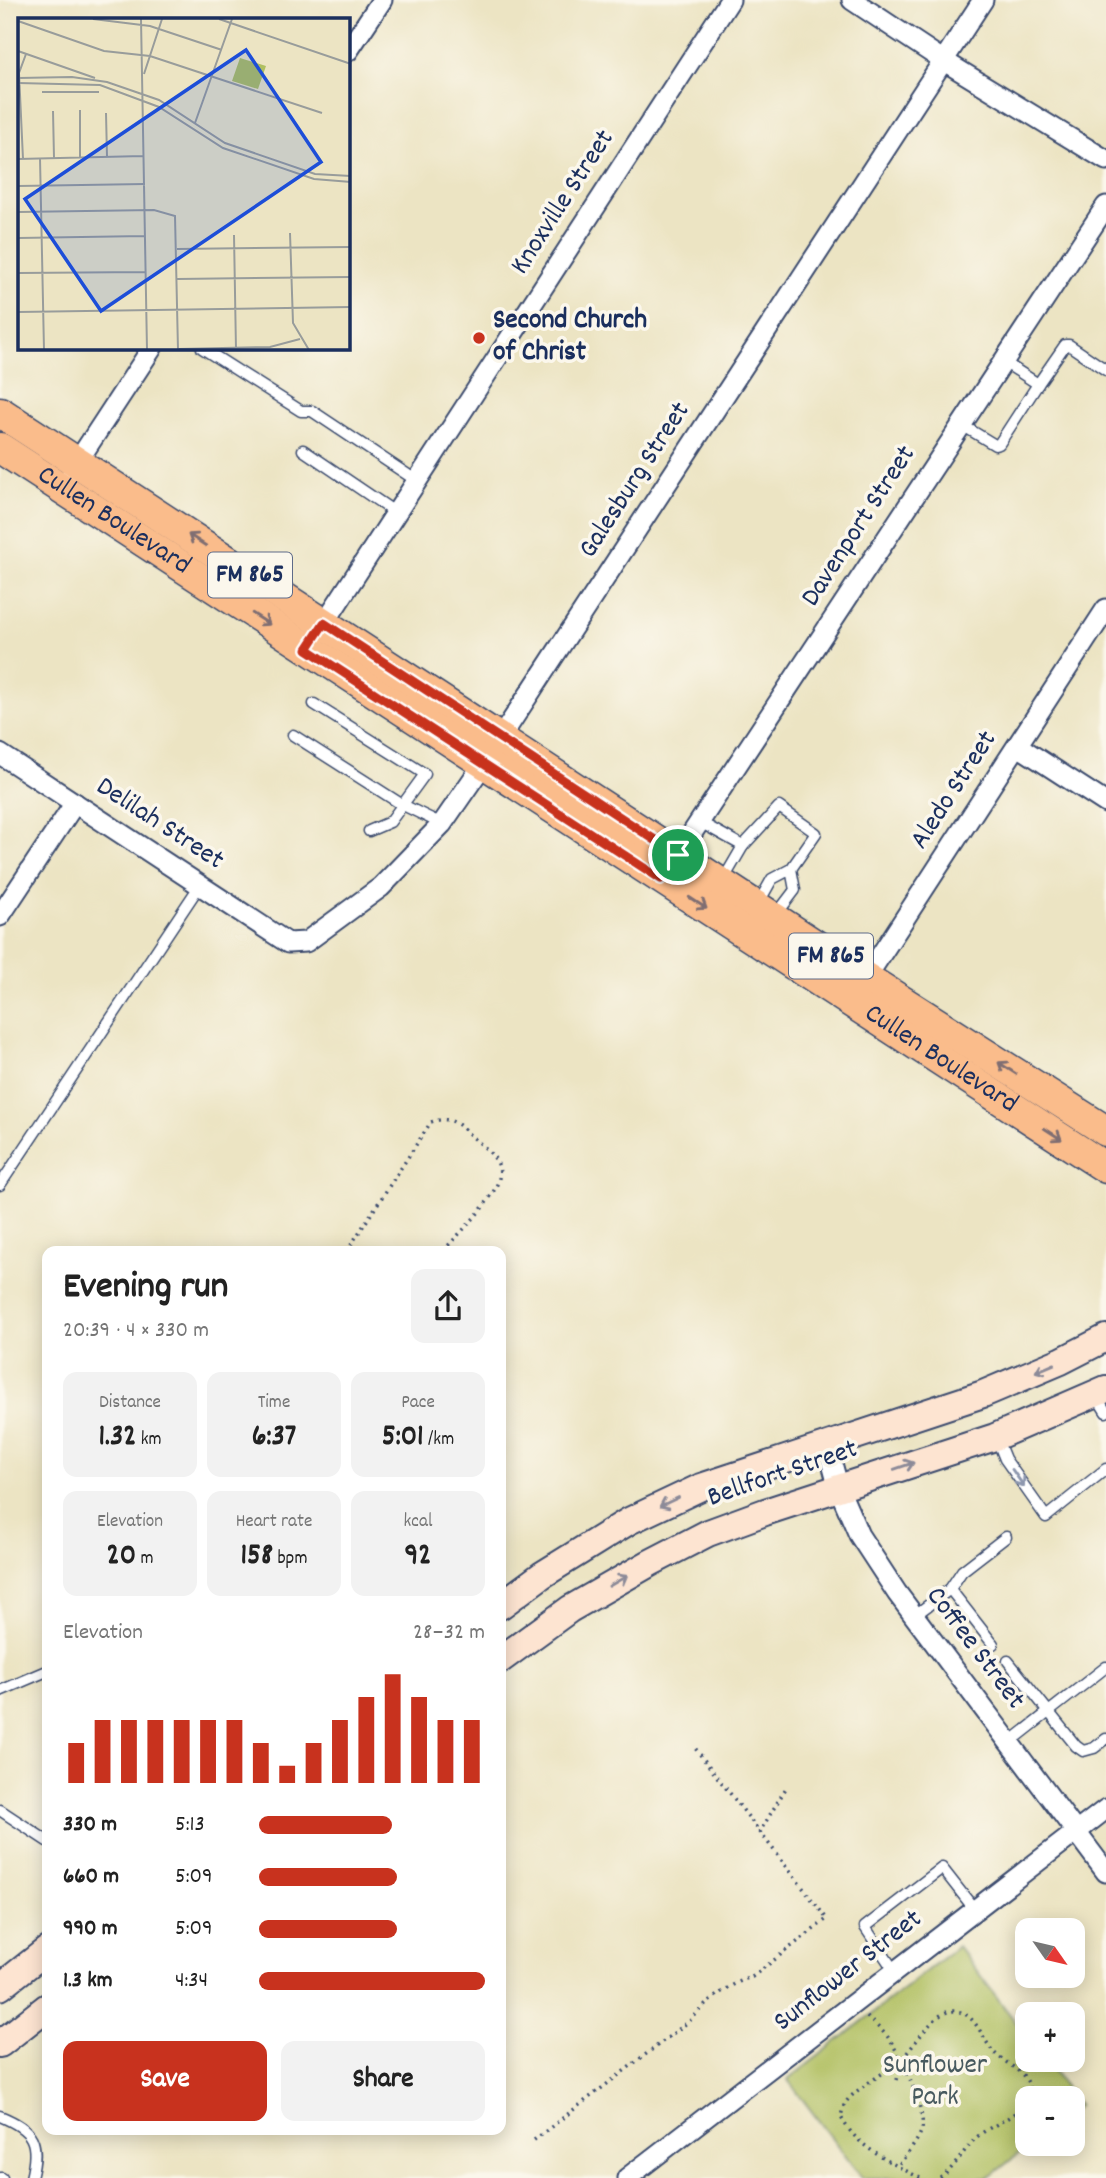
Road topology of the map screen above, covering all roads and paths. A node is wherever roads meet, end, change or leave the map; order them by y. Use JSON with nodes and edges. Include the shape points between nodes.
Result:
{"nodes":[{"id":1,"x":382,"y":0,"type":"edge"},
{"id":2,"x":730,"y":0,"type":"edge"},
{"id":3,"x":852,"y":0,"type":"edge"},
{"id":4,"x":983,"y":0,"type":"edge"},
{"id":5,"x":350,"y":48,"type":"edge"},
{"id":6,"x":944,"y":61,"type":"junction"},
{"id":7,"x":1106,"y":160,"type":"edge"},
{"id":8,"x":1106,"y":206,"type":"edge"},
{"id":9,"x":151,"y":350,"type":"edge"},
{"id":10,"x":205,"y":350,"type":"edge"},
{"id":11,"x":1004,"y":362,"type":"junction"},
{"id":12,"x":1106,"y":370,"type":"edge"},
{"id":13,"x":1038,"y":384,"type":"junction"},
{"id":14,"x":0,"y":412,"type":"edge"},
{"id":15,"x":962,"y":425,"type":"junction"},
{"id":16,"x":0,"y":448,"type":"edge"},
{"id":17,"x":303,"y":450,"type":"dead end"},
{"id":18,"x":77,"y":462,"type":"junction"},
{"id":19,"x":417,"y":481,"type":"junction"},
{"id":20,"x":61,"y":487,"type":"junction"},
{"id":21,"x":396,"y":513,"type":"junction"},
{"id":22,"x":1106,"y":609,"type":"edge"},
{"id":23,"x":324,"y":623,"type":"junction"},
{"id":24,"x":307,"y":649,"type":"junction"},
{"id":25,"x":314,"y":705,"type":"dead end"},
{"id":26,"x":293,"y":735,"type":"dead end"},
{"id":27,"x":1018,"y":746,"type":"junction"},
{"id":28,"x":492,"y":751,"type":"junction"},
{"id":29,"x":0,"y":754,"type":"edge"},
{"id":30,"x":75,"y":803,"type":"junction"},
{"id":31,"x":1106,"y":803,"type":"edge"},
{"id":32,"x":401,"y":804,"type":"junction"},
{"id":33,"x":700,"y":822,"type":"junction"},
{"id":34,"x":442,"y":824,"type":"junction"},
{"id":35,"x":369,"y":831,"type":"dead end"},
{"id":36,"x":743,"y":846,"type":"junction"},
{"id":37,"x":670,"y":867,"type":"junction"},
{"id":38,"x":791,"y":869,"type":"junction"},
{"id":39,"x":721,"y":883,"type":"junction"},
{"id":40,"x":200,"y":885,"type":"junction"},
{"id":41,"x":765,"y":913,"type":"junction"},
{"id":42,"x":0,"y":916,"type":"edge"},
{"id":43,"x":288,"y":943,"type":"joint"},
{"id":44,"x":866,"y":978,"type":"junction"},
{"id":45,"x":849,"y":1003,"type":"junction"},
{"id":46,"x":1106,"y":1132,"type":"edge"},
{"id":47,"x":1106,"y":1168,"type":"edge"},
{"id":48,"x":0,"y":1185,"type":"edge"},
{"id":49,"x":349,"y":1246,"type":"edge"},
{"id":50,"x":447,"y":1246,"type":"edge"},
{"id":51,"x":1106,"y":1338,"type":"edge"},
{"id":52,"x":983,"y":1394,"type":"junction"},
{"id":53,"x":1102,"y":1398,"type":"edge"},
{"id":54,"x":995,"y":1437,"type":"junction"},
{"id":55,"x":827,"y":1445,"type":"junction"},
{"id":56,"x":1106,"y":1469,"type":"edge"},
{"id":57,"x":839,"y":1489,"type":"junction"},
{"id":58,"x":1006,"y":1537,"type":"dead end"},
{"id":59,"x":542,"y":1575,"type":"junction"},
{"id":60,"x":950,"y":1589,"type":"junction"},
{"id":61,"x":506,"y":1602,"type":"edge"},
{"id":62,"x":570,"y":1609,"type":"junction"},
{"id":63,"x":914,"y":1616,"type":"junction"},
{"id":64,"x":993,"y":1644,"type":"dead end"},
{"id":65,"x":506,"y":1656,"type":"edge"},
{"id":66,"x":1008,"y":1661,"type":"dead end"},
{"id":67,"x":1106,"y":1667,"type":"edge"},
{"id":68,"x":42,"y":1673,"type":"edge"},
{"id":69,"x":0,"y":1691,"type":"edge"},
{"id":70,"x":1050,"y":1711,"type":"junction"},
{"id":71,"x":1106,"y":1739,"type":"edge"},
{"id":72,"x":1009,"y":1743,"type":"junction"},
{"id":73,"x":695,"y":1748,"type":"dead end"},
{"id":74,"x":786,"y":1788,"type":"dead end"},
{"id":75,"x":1106,"y":1809,"type":"edge"},
{"id":76,"x":0,"y":1810,"type":"edge"},
{"id":77,"x":1076,"y":1832,"type":"junction"},
{"id":78,"x":760,"y":1833,"type":"junction"},
{"id":79,"x":42,"y":1838,"type":"edge"},
{"id":80,"x":1106,"y":1872,"type":"edge"},
{"id":81,"x":975,"y":1910,"type":"junction"},
{"id":82,"x":42,"y":1954,"type":"edge"},
{"id":83,"x":895,"y":1972,"type":"junction"},
{"id":84,"x":0,"y":1987,"type":"edge"},
{"id":85,"x":853,"y":2004,"type":"junction"},
{"id":86,"x":42,"y":2011,"type":"edge"},
{"id":87,"x":0,"y":2044,"type":"edge"},
{"id":88,"x":902,"y":2059,"type":"junction"},
{"id":89,"x":897,"y":2080,"type":"dead end"},
{"id":90,"x":1028,"y":2086,"type":"edge"},
{"id":91,"x":1015,"y":2114,"type":"edge"},
{"id":92,"x":0,"y":2116,"type":"edge"},
{"id":93,"x":534,"y":2140,"type":"dead end"},
{"id":94,"x":898,"y":2166,"type":"junction"},
{"id":95,"x":31,"y":2178,"type":"edge"},
{"id":96,"x":627,"y":2178,"type":"edge"},
{"id":97,"x":920,"y":2178,"type":"edge"},
{"id":98,"x":940,"y":2178,"type":"edge"}],
"edges":[{"from":1,"to":5,"type":"street"},
{"from":2,"to":19,"type":"street","name":"Knoxville Street"},
{"from":3,"to":6,"type":"street"},
{"from":4,"to":6,"type":"street","name":"Galesburg Street"},
{"from":6,"to":7,"type":"street"},
{"from":6,"to":28,"type":"street","name":"Galesburg Street"},
{"from":8,"to":11,"type":"street","name":"Davenport Street"},
{"from":9,"to":18,"type":"street"},
{"from":10,"to":19,"type":"lane","via":[[300,411],[312,411]]},
{"from":11,"to":13,"type":"lane"},
{"from":11,"to":15,"type":"street","name":"Davenport Street"},
{"from":12,"to":13,"type":"lane","via":[[1065,345]]},
{"from":13,"to":15,"type":"lane","via":[[999,444]]},
{"from":14,"to":18,"type":"main road","name":"Cullen Boulevard","number":"FM 865"},
{"from":15,"to":33,"type":"street","name":"Davenport Street"},
{"from":16,"to":20,"type":"main road","name":"Cullen Boulevard","number":"FM 865"},
{"from":17,"to":21,"type":"lane"},
{"from":18,"to":20,"type":"street"},
{"from":23,"to":18,"type":"main road","name":"Cullen Boulevard","number":"FM 865","one_way":true},
{"from":19,"to":21,"type":"street","name":"Knoxville Street"},
{"from":20,"to":24,"type":"main road","name":"Cullen Boulevard","number":"FM 865","one_way":true},
{"from":21,"to":23,"type":"street","name":"Knoxville Street"},
{"from":22,"to":27,"type":"street","name":"Aledo Street"},
{"from":23,"to":24,"type":"street","name":"Knoxville Street"},
{"from":23,"to":28,"type":"main road","name":"Cullen Boulevard","number":"FM 865"},
{"from":24,"to":28,"type":"main road","name":"Cullen Boulevard","number":"FM 865"},
{"from":25,"to":32,"type":"lane","via":[[425,774]]},
{"from":26,"to":32,"type":"lane"},
{"from":27,"to":31,"type":"street"},
{"from":27,"to":44,"type":"street","name":"Aledo Street"},
{"from":28,"to":34,"type":"street","name":"Galesburg Street"},
{"from":28,"to":37,"type":"main road","name":"Cullen Boulevard","number":"FM 865"},
{"from":29,"to":30,"type":"street","name":"Delilah Street"},
{"from":30,"to":40,"type":"street","name":"Delilah Street"},
{"from":30,"to":42,"type":"street"},
{"from":32,"to":34,"type":"lane"},
{"from":32,"to":35,"type":"lane","via":[[390,821]]},
{"from":33,"to":36,"type":"lane"},
{"from":33,"to":37,"type":"street","name":"Davenport Street"},
{"from":34,"to":43,"type":"street","name":"Galesburg Street","via":[[381,887],[306,942]]},
{"from":36,"to":38,"type":"lane","via":[[779,807],[816,833]]},
{"from":36,"to":39,"type":"lane"},
{"from":37,"to":39,"type":"main road","name":"Cullen Boulevard","number":"FM 865"},
{"from":37,"to":45,"type":"main road","name":"Cullen Boulevard","number":"FM 865","one_way":true},
{"from":38,"to":41,"type":"lane","via":[[772,879]]},
{"from":38,"to":41,"type":"lane","via":[[794,890]]},
{"from":39,"to":41,"type":"main road","name":"Cullen Boulevard","number":"FM 865"},
{"from":40,"to":43,"type":"street","name":"Delilah Street"},
{"from":40,"to":48,"type":"lane"},
{"from":41,"to":44,"type":"main road","name":"Cullen Boulevard","number":"FM 865"},
{"from":44,"to":45,"type":"street","name":"Aledo Street"},
{"from":46,"to":44,"type":"main road","name":"Cullen Boulevard","number":"FM 865","one_way":true},
{"from":45,"to":47,"type":"main road","name":"Cullen Boulevard","number":"FM 865","one_way":true},
{"from":49,"to":50,"type":"path","via":[[431,1122],[440,1119],[455,1121],[493,1157],[500,1178],[495,1192]]},
{"from":51,"to":52,"type":"main road","name":"Bellfort Street","one_way":true},
{"from":52,"to":54,"type":"main road"},
{"from":52,"to":55,"type":"main road","name":"Bellfort Street"},
{"from":53,"to":54,"type":"main road","name":"Bellfort Street"},
{"from":54,"to":56,"type":"lane","one_way":true,"via":[[1045,1517]]},
{"from":57,"to":54,"type":"main road","name":"Bellfort Street","one_way":true},
{"from":55,"to":57,"type":"street","name":"Coffee Street"},
{"from":55,"to":59,"type":"main road","name":"Bellfort Street","one_way":true,"via":[[701,1488],[629,1521]]},
{"from":62,"to":57,"type":"main road","name":"Bellfort Street","one_way":true,"via":[[708,1533]]},
{"from":57,"to":63,"type":"street","name":"Coffee Street","via":[[859,1535]]},
{"from":58,"to":60,"type":"lane","via":[[962,1571]]},
{"from":59,"to":61,"type":"main road","name":"Bellfort Street"},
{"from":59,"to":62,"type":"main road"},
{"from":60,"to":63,"type":"lane"},
{"from":60,"to":64,"type":"lane"},
{"from":62,"to":65,"type":"main road","name":"Bellfort Street"},
{"from":63,"to":72,"type":"street","name":"Coffee Street"},
{"from":66,"to":70,"type":"lane"},
{"from":67,"to":70,"type":"lane"},
{"from":68,"to":69,"type":"lane"},
{"from":70,"to":71,"type":"lane","via":[[1083,1751]]},
{"from":70,"to":72,"type":"lane"},
{"from":72,"to":77,"type":"street","name":"Coffee Street"},
{"from":73,"to":78,"type":"path"},
{"from":74,"to":78,"type":"path"},
{"from":75,"to":77,"type":"street","name":"Sunflower Street"},
{"from":76,"to":79,"type":"lane"},
{"from":77,"to":80,"type":"street","name":"Coffee Street"},
{"from":77,"to":81,"type":"street","name":"Sunflower Street"},
{"from":78,"to":93,"type":"path","via":[[827,1919],[752,1977],[738,1981]]},
{"from":81,"to":83,"type":"street","name":"Sunflower Street"},
{"from":81,"to":83,"type":"lane","via":[[942,1868],[865,1927]]},
{"from":82,"to":84,"type":"main road"},
{"from":83,"to":85,"type":"street","name":"Sunflower Street"},
{"from":85,"to":88,"type":"path"},
{"from":85,"to":96,"type":"street","name":"Sunflower Street"},
{"from":86,"to":87,"type":"main road"},
{"from":88,"to":89,"type":"path"},
{"from":88,"to":90,"type":"path","via":[[933,2021],[956,2011],[976,2024],[993,2052],[1023,2074]]},
{"from":88,"to":94,"type":"path","via":[[922,2115],[922,2128]]},
{"from":88,"to":94,"type":"path","via":[[845,2103],[841,2117],[861,2144]]},
{"from":91,"to":98,"type":"path","via":[[981,2133]]},
{"from":92,"to":95,"type":"lane","via":[[31,2135],[36,2148]]},
{"from":94,"to":97,"type":"path"}]}
